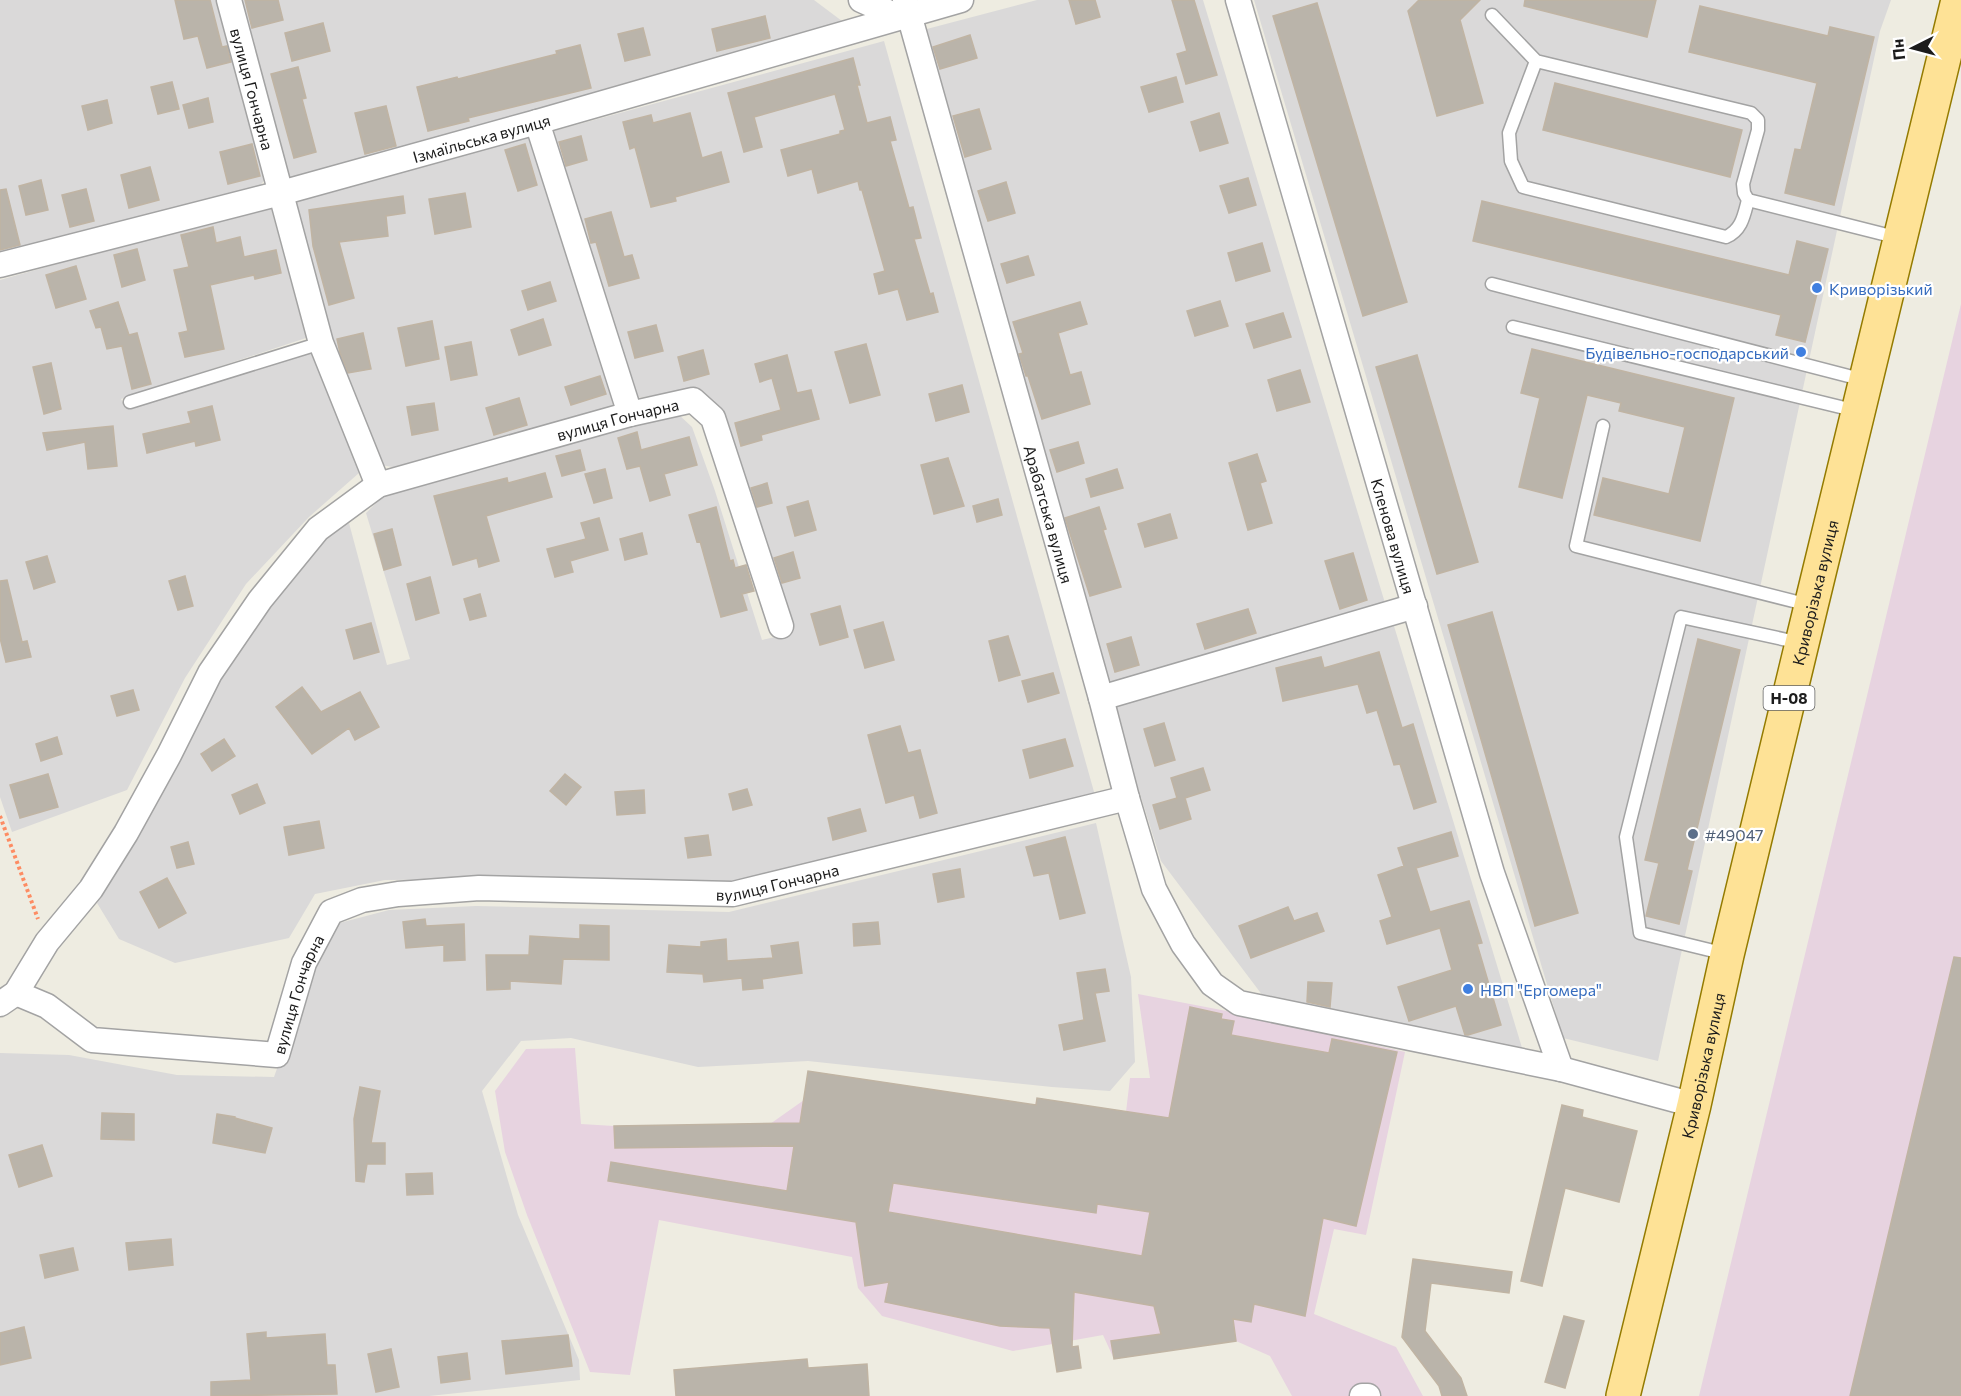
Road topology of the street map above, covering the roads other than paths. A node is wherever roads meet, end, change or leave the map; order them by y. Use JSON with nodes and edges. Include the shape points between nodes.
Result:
{"nodes":[{"id":1,"x":229,"y":0,"type":"edge"},
{"id":2,"x":861,"y":0,"type":"edge"},
{"id":3,"x":961,"y":0,"type":"edge"},
{"id":4,"x":1238,"y":0,"type":"edge"},
{"id":5,"x":1959,"y":0,"type":"edge"},
{"id":6,"x":905,"y":11,"type":"edge"},
{"id":7,"x":1492,"y":15,"type":"dead end"},
{"id":8,"x":1536,"y":61,"type":"junction"},
{"id":9,"x":537,"y":122,"type":"junction"},
{"id":10,"x":281,"y":193,"type":"junction"},
{"id":11,"x":1749,"y":200,"type":"junction"},
{"id":12,"x":1900,"y":238,"type":"junction"},
{"id":13,"x":0,"y":265,"type":"edge"},
{"id":14,"x":1492,"y":284,"type":"dead end"},
{"id":15,"x":1513,"y":327,"type":"dead end"},
{"id":16,"x":321,"y":343,"type":"junction"},
{"id":17,"x":1862,"y":396,"type":"junction"},
{"id":18,"x":130,"y":402,"type":"dead end"},
{"id":19,"x":630,"y":414,"type":"junction"},
{"id":20,"x":1603,"y":426,"type":"dead end"},
{"id":21,"x":378,"y":485,"type":"junction"},
{"id":22,"x":1415,"y":606,"type":"junction"},
{"id":23,"x":1810,"y":606,"type":"junction"},
{"id":24,"x":781,"y":626,"type":"dead end"},
{"id":25,"x":1802,"y":643,"type":"junction"},
{"id":26,"x":1101,"y":698,"type":"junction"},
{"id":27,"x":1127,"y":798,"type":"junction"},
{"id":28,"x":1727,"y":955,"type":"junction"},
{"id":29,"x":8,"y":998,"type":"edge"},
{"id":30,"x":1561,"y":1069,"type":"junction"},
{"id":31,"x":1694,"y":1105,"type":"junction"},
{"id":32,"x":1362,"y":1396,"type":"edge"},
{"id":33,"x":1368,"y":1396,"type":"edge"},
{"id":34,"x":1623,"y":1396,"type":"edge"}],
"edges":[{"from":1,"to":10,"type":"street","name":"вулиця Гончарна"},
{"from":2,"to":6,"type":"street"},
{"from":3,"to":6,"type":"street","name":"Ізмаїльська вулиця"},
{"from":4,"to":22,"type":"street","name":"Кленова вулиця"},
{"from":5,"to":12,"type":"main road","name":"Криворізька вулиця","number":"Н-08"},
{"from":6,"to":9,"type":"street","name":"Ізмаїльська вулиця"},
{"from":6,"to":26,"type":"street","name":"Арабатська вулиця"},
{"from":7,"to":8,"type":"lane"},
{"from":8,"to":11,"type":"lane","via":[[1751,113],[1758,120],[1758,130],[1743,184]]},
{"from":8,"to":11,"type":"lane","via":[[1509,133],[1511,161],[1523,187],[1726,237],[1739,227]]},
{"from":9,"to":10,"type":"street","name":"Ізмаїльська вулиця"},
{"from":9,"to":19,"type":"street"},
{"from":10,"to":13,"type":"street","name":"Ізмаїльська вулиця"},
{"from":10,"to":16,"type":"street","name":"вулиця Гончарна"},
{"from":11,"to":12,"type":"lane"},
{"from":12,"to":17,"type":"main road","name":"Криворізька вулиця","number":"Н-08"},
{"from":14,"to":17,"type":"lane"},
{"from":15,"to":17,"type":"lane"},
{"from":16,"to":18,"type":"lane"},
{"from":16,"to":21,"type":"street","name":"вулиця Гончарна"},
{"from":17,"to":23,"type":"main road","name":"Криворізька вулиця","number":"Н-08"},
{"from":19,"to":21,"type":"street","name":"вулиця Гончарна"},
{"from":19,"to":24,"type":"street","name":"вулиця Гончарна","via":[[693,400],[713,418]]},
{"from":20,"to":23,"type":"lane","via":[[1576,546]]},
{"from":21,"to":29,"type":"street","name":"вулиця Гончарна","via":[[318,529],[260,600],[210,673],[169,755],[91,889]]},
{"from":22,"to":26,"type":"street"},
{"from":22,"to":30,"type":"street","name":"Кленова вулиця","via":[[1492,873]]},
{"from":23,"to":25,"type":"main road","name":"Криворізька вулиця","number":"Н-08"},
{"from":25,"to":28,"type":"main road","name":"Криворізька вулиця","number":"Н-08"},
{"from":25,"to":28,"type":"lane","via":[[1681,617],[1626,837],[1640,933]]},
{"from":26,"to":27,"type":"street","name":"Арабатська вулиця"},
{"from":27,"to":29,"type":"street","name":"вулиця Гончарна","via":[[733,894],[479,888],[362,900],[331,912],[304,963],[277,1055],[92,1040],[47,1006]]},
{"from":27,"to":30,"type":"street","name":"Арабатська вулиця","via":[[1154,889],[1183,944],[1212,984],[1239,1003]]},
{"from":28,"to":31,"type":"main road","name":"Криворізька вулиця","number":"Н-08"},
{"from":30,"to":31,"type":"street"},
{"from":31,"to":34,"type":"main road","name":"Криворізька вулиця","number":"Н-08"},
{"from":32,"to":33,"type":"street"}]}
